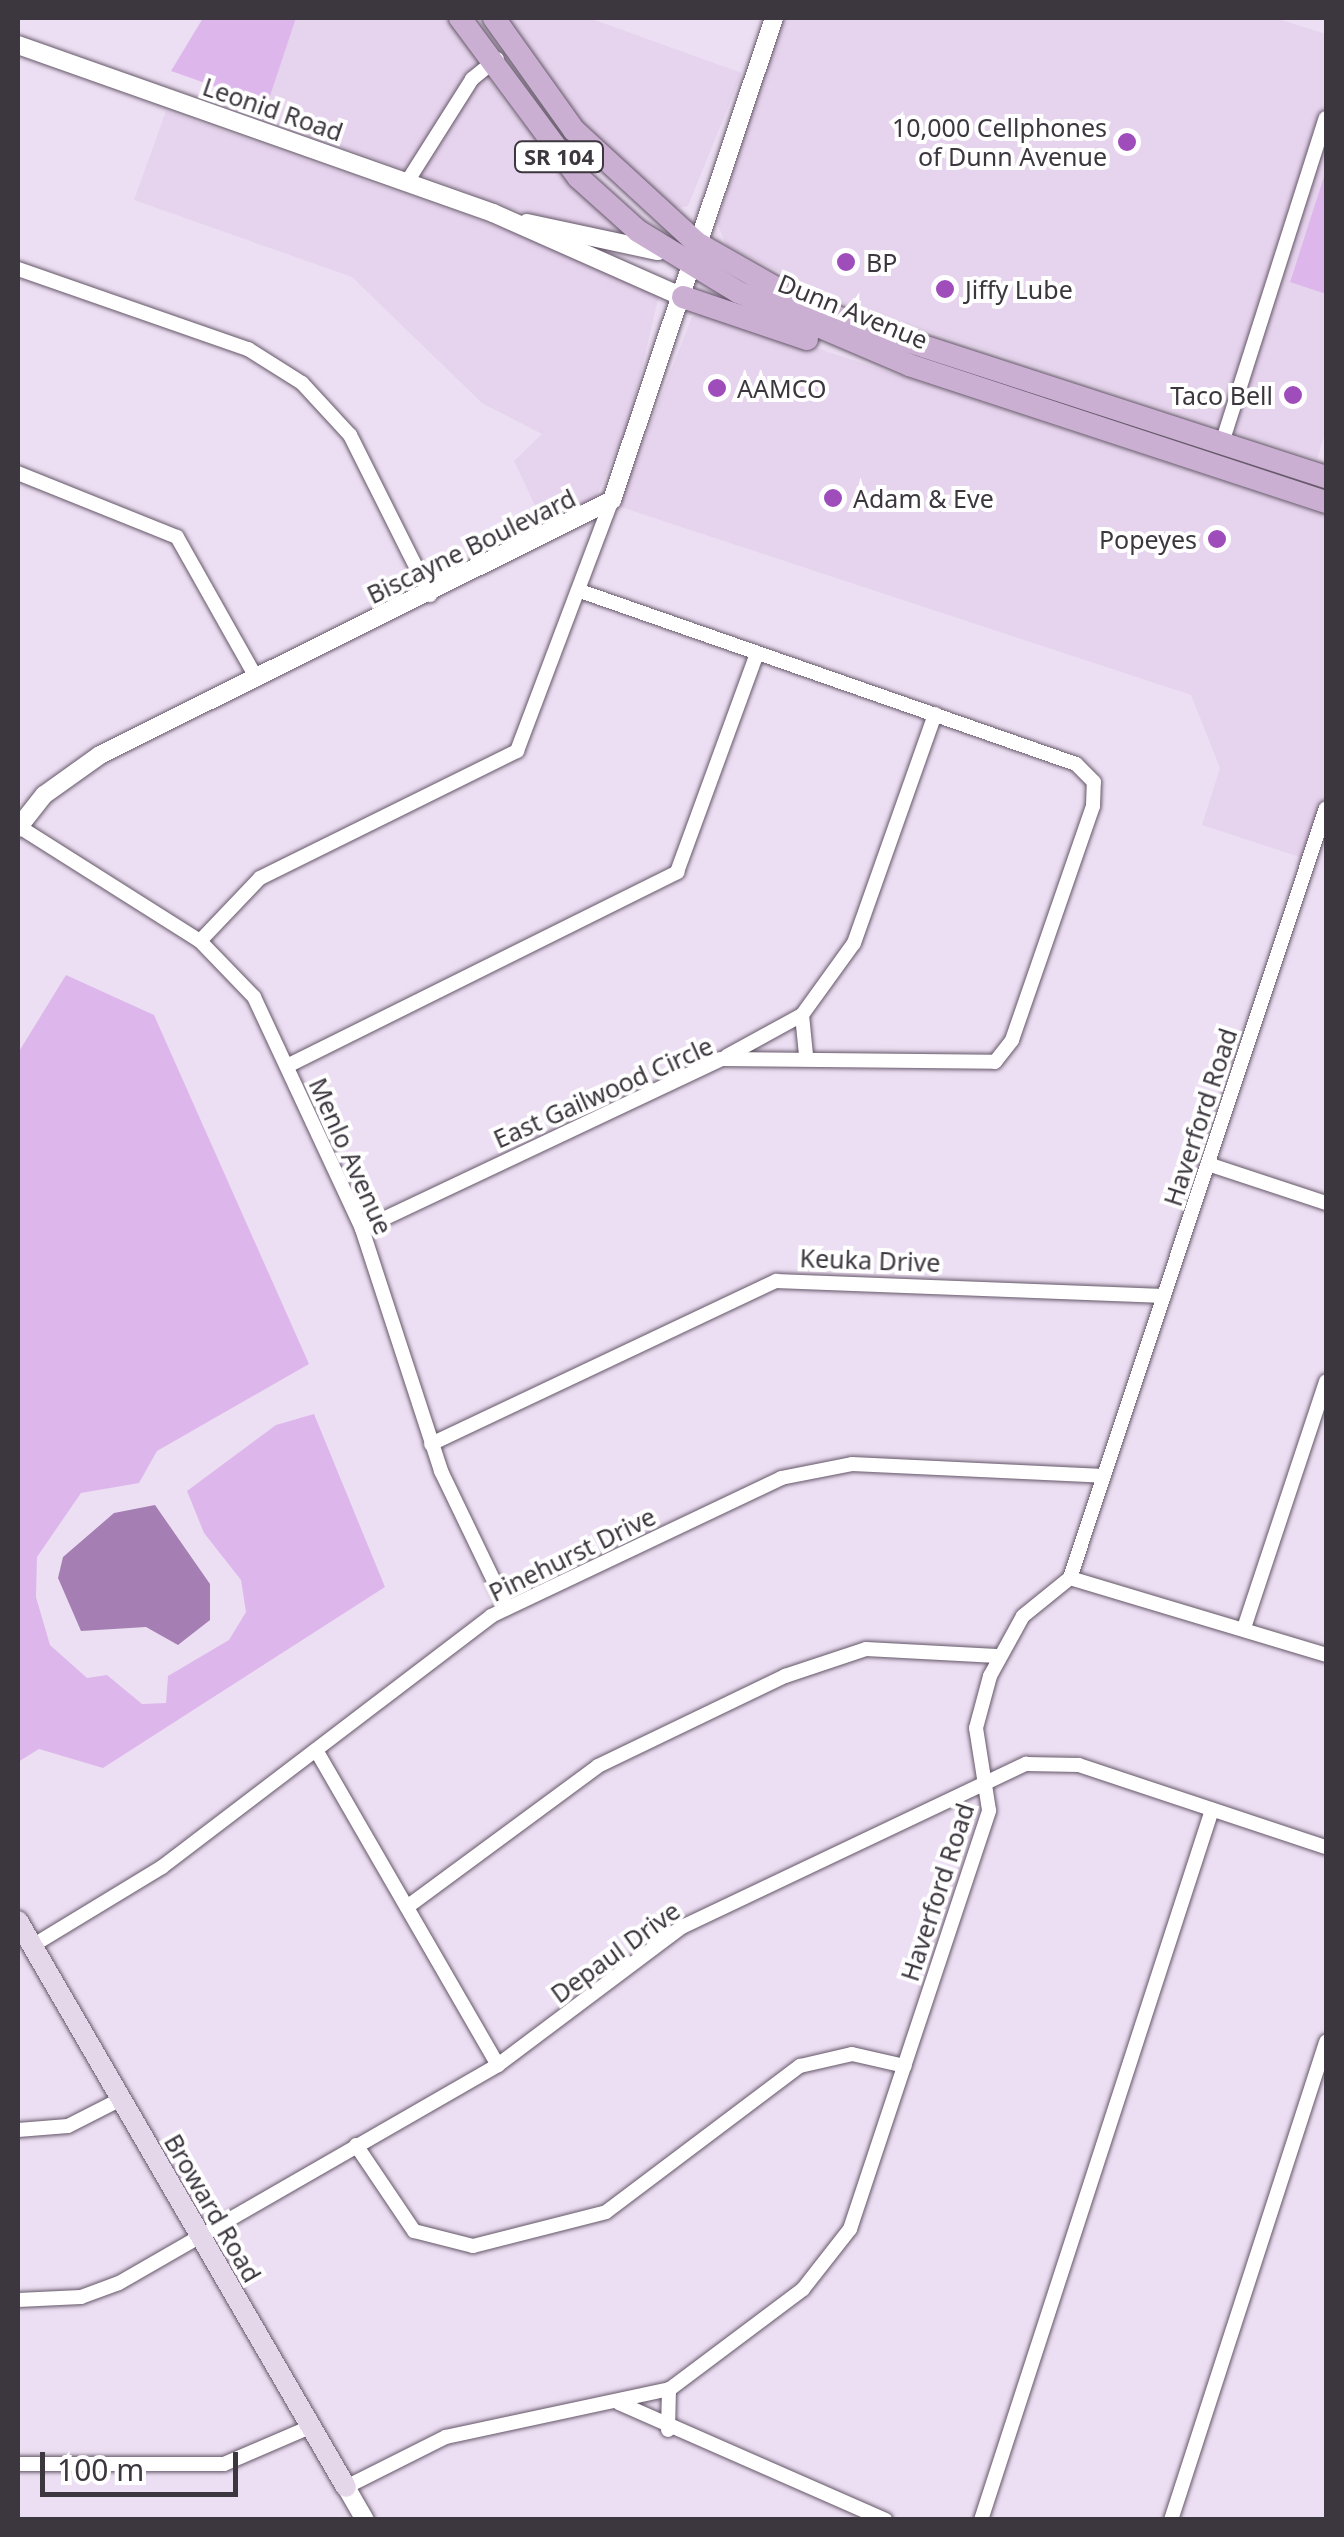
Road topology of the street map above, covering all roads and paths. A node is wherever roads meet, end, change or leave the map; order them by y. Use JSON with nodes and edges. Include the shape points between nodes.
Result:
{"nodes":[{"id":1,"x":460,"y":18,"type":"edge"},
{"id":2,"x":494,"y":18,"type":"edge"},
{"id":3,"x":774,"y":18,"type":"edge"},
{"id":4,"x":18,"y":45,"type":"edge"},
{"id":5,"x":511,"y":47,"type":"junction"},
{"id":6,"x":488,"y":65,"type":"junction"},
{"id":7,"x":1326,"y":118,"type":"edge"},
{"id":8,"x":407,"y":182,"type":"junction"},
{"id":9,"x":512,"y":220,"type":"junction"},
{"id":10,"x":694,"y":253,"type":"junction"},
{"id":11,"x":18,"y":268,"type":"edge"},
{"id":12,"x":683,"y":297,"type":"junction"},
{"id":13,"x":909,"y":365,"type":"junction"},
{"id":14,"x":1007,"y":373,"type":"junction"},
{"id":15,"x":948,"y":378,"type":"junction"},
{"id":16,"x":1222,"y":443,"type":"junction"},
{"id":17,"x":1170,"y":450,"type":"junction"},
{"id":18,"x":18,"y":473,"type":"edge"},
{"id":19,"x":1326,"y":478,"type":"edge"},
{"id":20,"x":612,"y":500,"type":"junction"},
{"id":21,"x":1326,"y":502,"type":"edge"},
{"id":22,"x":580,"y":591,"type":"junction"},
{"id":23,"x":430,"y":595,"type":"junction"},
{"id":24,"x":756,"y":653,"type":"junction"},
{"id":25,"x":257,"y":679,"type":"junction"},
{"id":26,"x":934,"y":714,"type":"junction"},
{"id":27,"x":1326,"y":808,"type":"edge"},
{"id":28,"x":18,"y":827,"type":"edge"},
{"id":29,"x":200,"y":941,"type":"junction"},
{"id":30,"x":802,"y":1016,"type":"junction"},
{"id":31,"x":806,"y":1056,"type":"junction"},
{"id":32,"x":722,"y":1059,"type":"junction"},
{"id":33,"x":287,"y":1066,"type":"junction"},
{"id":34,"x":1208,"y":1164,"type":"junction"},
{"id":35,"x":1326,"y":1203,"type":"edge"},
{"id":36,"x":362,"y":1230,"type":"junction"},
{"id":37,"x":1164,"y":1296,"type":"junction"},
{"id":38,"x":1326,"y":1380,"type":"edge"},
{"id":39,"x":432,"y":1444,"type":"junction"},
{"id":40,"x":1104,"y":1476,"type":"junction"},
{"id":41,"x":1070,"y":1578,"type":"junction"},
{"id":42,"x":507,"y":1608,"type":"junction"},
{"id":43,"x":1244,"y":1628,"type":"junction"},
{"id":44,"x":1326,"y":1655,"type":"edge"},
{"id":45,"x":998,"y":1656,"type":"junction"},
{"id":46,"x":316,"y":1750,"type":"junction"},
{"id":47,"x":988,"y":1781,"type":"junction"},
{"id":48,"x":1212,"y":1810,"type":"junction"},
{"id":49,"x":1326,"y":1847,"type":"edge"},
{"id":50,"x":407,"y":1907,"type":"junction"},
{"id":51,"x":18,"y":1921,"type":"edge"},
{"id":52,"x":32,"y":1946,"type":"junction"},
{"id":53,"x":1326,"y":2042,"type":"edge"},
{"id":54,"x":498,"y":2064,"type":"junction"},
{"id":55,"x":905,"y":2066,"type":"junction"},
{"id":56,"x":121,"y":2099,"type":"junction"},
{"id":57,"x":18,"y":2130,"type":"edge"},
{"id":58,"x":356,"y":2145,"type":"junction"},
{"id":59,"x":200,"y":2235,"type":"junction"},
{"id":60,"x":18,"y":2300,"type":"edge"},
{"id":61,"x":669,"y":2390,"type":"junction"},
{"id":62,"x":619,"y":2403,"type":"junction"},
{"id":63,"x":310,"y":2427,"type":"junction"},
{"id":64,"x":668,"y":2430,"type":"junction"},
{"id":65,"x":18,"y":2464,"type":"edge"},
{"id":66,"x":346,"y":2486,"type":"junction"},
{"id":67,"x":365,"y":2520,"type":"edge"},
{"id":68,"x":885,"y":2520,"type":"edge"},
{"id":69,"x":980,"y":2520,"type":"edge"},
{"id":70,"x":1171,"y":2520,"type":"edge"}],
"edges":[{"from":1,"to":6,"type":"main road","name":"Dunn Avenue","number":"SR 104"},
{"from":2,"to":5,"type":"main road","name":"Dunn Avenue","number":"SR 104"},
{"from":3,"to":10,"type":"street","name":"Biscayne Boulevard"},
{"from":4,"to":8,"type":"street","name":"Leonid Road"},
{"from":5,"to":6,"type":"street"},
{"from":5,"to":10,"type":"main road","name":"Dunn Avenue","number":"SR 104","via":[[574,130]]},
{"from":6,"to":8,"type":"street"},
{"from":6,"to":10,"type":"main road","name":"Dunn Avenue","number":"SR 104","via":[[602,200]]},
{"from":7,"to":16,"type":"street"},
{"from":8,"to":9,"type":"street","name":"Leonid Road"},
{"from":9,"to":10,"type":"street","name":"Leonid Road"},
{"from":9,"to":12,"type":"street","name":"Leonid Road"},
{"from":10,"to":12,"type":"street","name":"Biscayne Boulevard"},
{"from":10,"to":13,"type":"main road","name":"Dunn Avenue","number":"SR 104","via":[[792,320]]},
{"from":10,"to":14,"type":"main road","name":"Dunn Avenue","number":"SR 104","via":[[810,307]]},
{"from":11,"to":23,"type":"street","via":[[248,349],[302,383],[350,435]]},
{"from":12,"to":13,"type":"main road"},
{"from":12,"to":20,"type":"street","name":"Biscayne Boulevard"},
{"from":13,"to":15,"type":"main road","name":"Dunn Avenue","number":"SR 104"},
{"from":14,"to":15,"type":"main road"},
{"from":14,"to":16,"type":"main road","name":"Dunn Avenue","number":"SR 104"},
{"from":15,"to":17,"type":"main road","name":"Dunn Avenue","number":"SR 104"},
{"from":16,"to":17,"type":"main road"},
{"from":16,"to":19,"type":"main road","name":"Dunn Avenue","number":"SR 104"},
{"from":17,"to":21,"type":"main road","name":"Dunn Avenue","number":"SR 104"},
{"from":18,"to":25,"type":"street","via":[[177,536]]},
{"from":20,"to":22,"type":"street"},
{"from":20,"to":23,"type":"street","name":"Biscayne Boulevard"},
{"from":22,"to":24,"type":"street"},
{"from":22,"to":29,"type":"street","via":[[517,750],[260,878]]},
{"from":23,"to":25,"type":"street","name":"Biscayne Boulevard"},
{"from":24,"to":26,"type":"street"},
{"from":24,"to":33,"type":"street","via":[[677,872]]},
{"from":25,"to":28,"type":"street","name":"Biscayne Boulevard","via":[[78,767]]},
{"from":26,"to":30,"type":"street","via":[[854,943]]},
{"from":26,"to":31,"type":"street","name":"East Gailwood Circle","via":[[1076,764],[1094,782],[1002,1057],[985,1066]]},
{"from":27,"to":34,"type":"street","name":"Haverford Road"},
{"from":28,"to":29,"type":"street","name":"Menlo Avenue"},
{"from":29,"to":33,"type":"street","name":"Menlo Avenue","via":[[241,978]]},
{"from":30,"to":31,"type":"street"},
{"from":30,"to":32,"type":"street"},
{"from":31,"to":32,"type":"street","name":"East Gailwood Circle"},
{"from":32,"to":36,"type":"street","name":"East Gailwood Circle"},
{"from":33,"to":36,"type":"street","name":"Menlo Avenue"},
{"from":34,"to":35,"type":"street"},
{"from":34,"to":37,"type":"street","name":"Haverford Road"},
{"from":36,"to":39,"type":"street","name":"Menlo Avenue"},
{"from":37,"to":39,"type":"street","name":"Keuka Drive","via":[[776,1282]]},
{"from":37,"to":40,"type":"street","name":"Haverford Road"},
{"from":38,"to":43,"type":"street"},
{"from":39,"to":42,"type":"street","name":"Menlo Avenue"},
{"from":40,"to":41,"type":"street","name":"Haverford Road"},
{"from":40,"to":42,"type":"street","name":"Pinehurst Drive","via":[[825,1466]]},
{"from":41,"to":43,"type":"street"},
{"from":41,"to":45,"type":"street","name":"Haverford Road","via":[[1023,1616]]},
{"from":42,"to":46,"type":"street","name":"Pinehurst Drive"},
{"from":43,"to":44,"type":"street"},
{"from":45,"to":47,"type":"street","name":"Haverford Road","via":[[976,1728]]},
{"from":45,"to":50,"type":"street","via":[[866,1650],[786,1676],[598,1766]]},
{"from":46,"to":50,"type":"street"},
{"from":46,"to":52,"type":"street","name":"Pinehurst Drive","via":[[162,1867]]},
{"from":47,"to":48,"type":"street","name":"Depaul Drive","via":[[1026,1764],[1069,1763]]},
{"from":47,"to":54,"type":"street","name":"Depaul Drive","via":[[682,1927]]},
{"from":47,"to":55,"type":"street","name":"Haverford Road","via":[[989,1810]]},
{"from":48,"to":49,"type":"street","name":"Depaul Drive"},
{"from":48,"to":69,"type":"street"},
{"from":50,"to":54,"type":"street"},
{"from":51,"to":52,"type":"main road","name":"Broward Road"},
{"from":52,"to":56,"type":"main road","name":"Broward Road"},
{"from":53,"to":70,"type":"street"},
{"from":54,"to":58,"type":"street","name":"Depaul Drive"},
{"from":55,"to":58,"type":"street","via":[[852,2054],[800,2066],[606,2212],[473,2246],[414,2231]]},
{"from":55,"to":61,"type":"street","name":"Haverford Road","via":[[860,2206],[826,2266]]},
{"from":56,"to":57,"type":"street","via":[[68,2126]]},
{"from":56,"to":59,"type":"main road","name":"Broward Road"},
{"from":58,"to":59,"type":"street","name":"Depaul Drive"},
{"from":59,"to":60,"type":"street","name":"Depaul Drive","via":[[100,2292]]},
{"from":59,"to":63,"type":"main road","name":"Broward Road"},
{"from":61,"to":62,"type":"street","name":"Haverford Road"},
{"from":61,"to":64,"type":"street"},
{"from":62,"to":64,"type":"street"},
{"from":62,"to":66,"type":"street","name":"Haverford Road","via":[[446,2437]]},
{"from":63,"to":65,"type":"street","via":[[224,2464]]},
{"from":63,"to":66,"type":"main road","name":"Broward Road"},
{"from":64,"to":68,"type":"street"},
{"from":66,"to":67,"type":"street","name":"Broward Road"}]}
